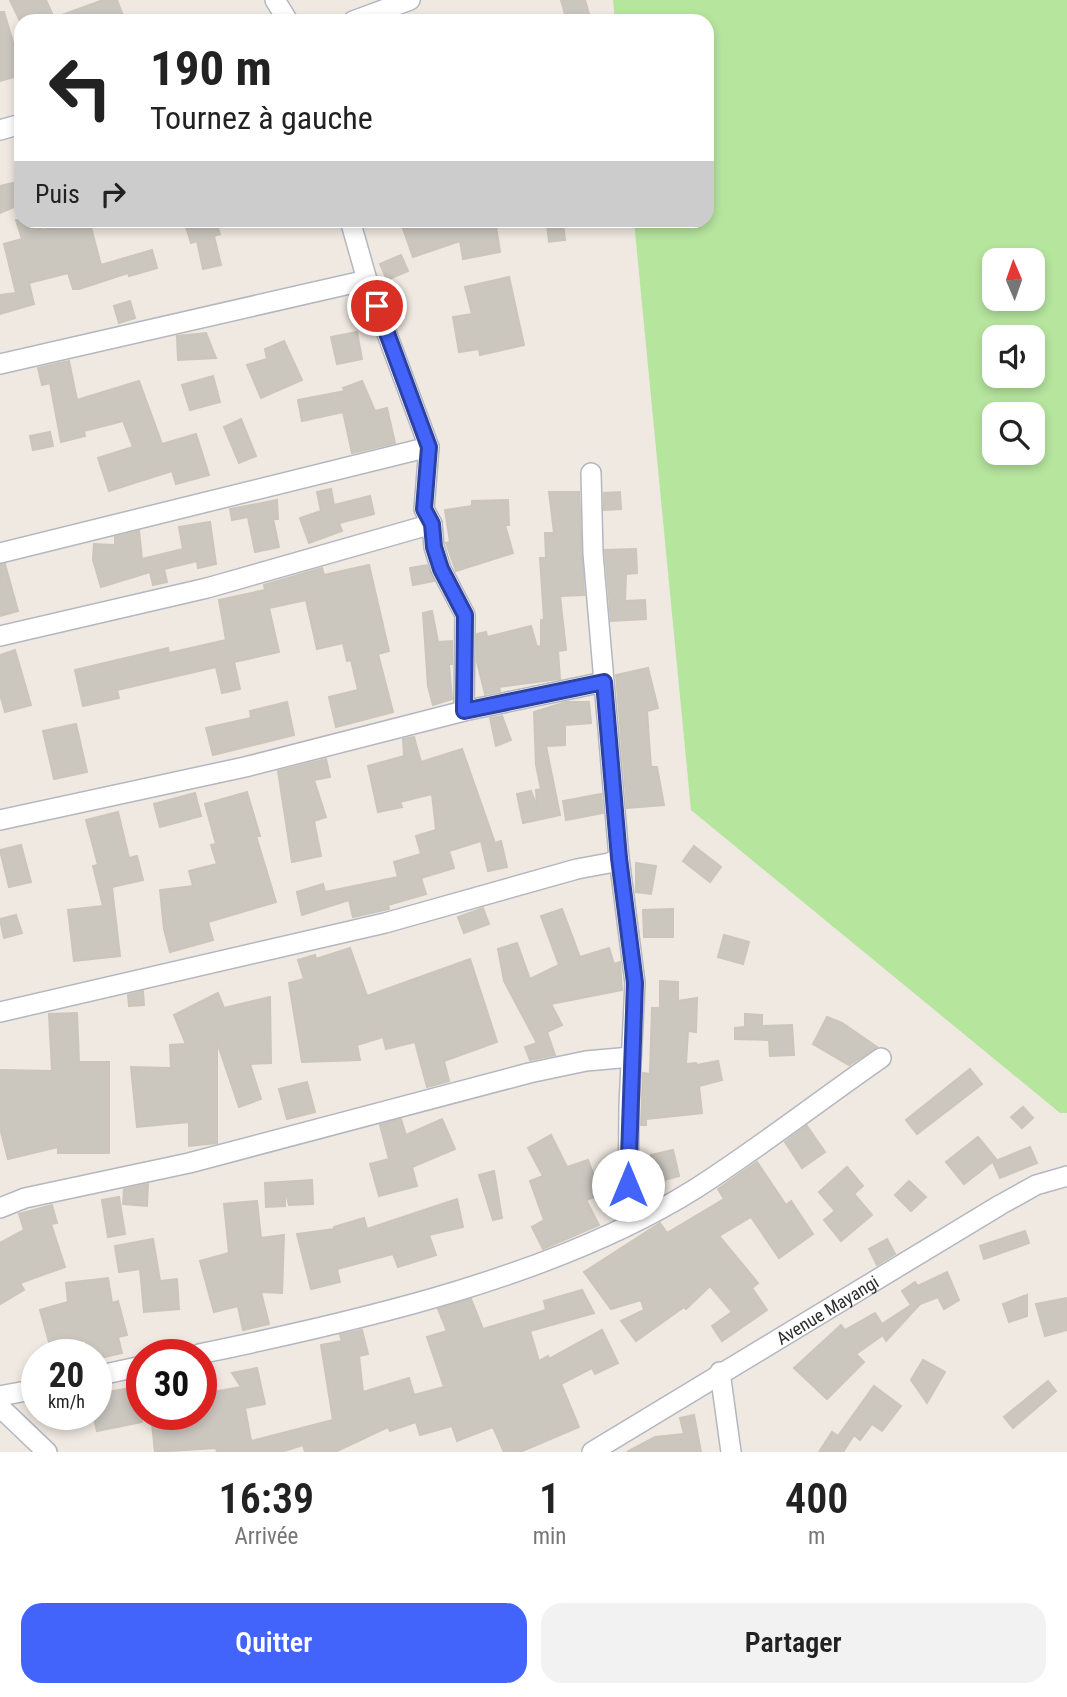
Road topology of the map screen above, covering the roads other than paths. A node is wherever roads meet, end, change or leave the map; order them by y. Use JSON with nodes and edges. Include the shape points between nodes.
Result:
{"nodes":[{"id":1,"x":410,"y":0,"type":"edge"},
{"id":2,"x":372,"y":14,"type":"edge"},
{"id":3,"x":352,"y":228,"type":"edge"},
{"id":4,"x":367,"y":280,"type":"junction"},
{"id":5,"x":0,"y":364,"type":"edge"},
{"id":6,"x":429,"y":447,"type":"junction"},
{"id":7,"x":591,"y":473,"type":"dead end"},
{"id":8,"x":432,"y":524,"type":"junction"},
{"id":9,"x":0,"y":553,"type":"edge"},
{"id":10,"x":0,"y":636,"type":"edge"},
{"id":11,"x":604,"y":682,"type":"junction"},
{"id":12,"x":464,"y":711,"type":"junction"},
{"id":13,"x":0,"y":820,"type":"edge"},
{"id":14,"x":619,"y":858,"type":"junction"},
{"id":15,"x":0,"y":1012,"type":"edge"},
{"id":16,"x":631,"y":1057,"type":"junction"},
{"id":17,"x":881,"y":1058,"type":"dead end"},
{"id":18,"x":1067,"y":1176,"type":"edge"},
{"id":19,"x":0,"y":1208,"type":"edge"},
{"id":20,"x":628,"y":1224,"type":"junction"},
{"id":21,"x":217,"y":1350,"type":"edge"},
{"id":22,"x":720,"y":1372,"type":"junction"},
{"id":23,"x":21,"y":1392,"type":"edge"},
{"id":24,"x":0,"y":1396,"type":"edge"},
{"id":25,"x":0,"y":1407,"type":"edge"},
{"id":26,"x":47,"y":1452,"type":"edge"},
{"id":27,"x":593,"y":1452,"type":"edge"},
{"id":28,"x":731,"y":1452,"type":"edge"}],
"edges":[{"from":1,"to":2,"type":"street"},
{"from":3,"to":4,"type":"street"},
{"from":4,"to":5,"type":"street"},
{"from":4,"to":6,"type":"street"},
{"from":6,"to":8,"type":"street","via":[[424,509]]},
{"from":6,"to":9,"type":"street"},
{"from":7,"to":11,"type":"street"},
{"from":8,"to":10,"type":"street","via":[[207,588]]},
{"from":8,"to":12,"type":"street","via":[[441,569],[465,615]]},
{"from":11,"to":12,"type":"street"},
{"from":11,"to":14,"type":"street"},
{"from":12,"to":13,"type":"street","via":[[245,767]]},
{"from":14,"to":15,"type":"street","via":[[385,923]]},
{"from":14,"to":16,"type":"street","via":[[635,983]]},
{"from":16,"to":19,"type":"street","via":[[516,1076]]},
{"from":16,"to":20,"type":"street"},
{"from":17,"to":20,"type":"street","via":[[694,1189]]},
{"from":18,"to":22,"type":"street","name":"Avenue Mayangi","via":[[1036,1185],[1000,1205]]},
{"from":20,"to":21,"type":"street","via":[[528,1268],[422,1300]]},
{"from":22,"to":27,"type":"street","name":"Avenue Mayangi"},
{"from":22,"to":28,"type":"street"},
{"from":23,"to":24,"type":"street"},
{"from":25,"to":26,"type":"street"}]}
